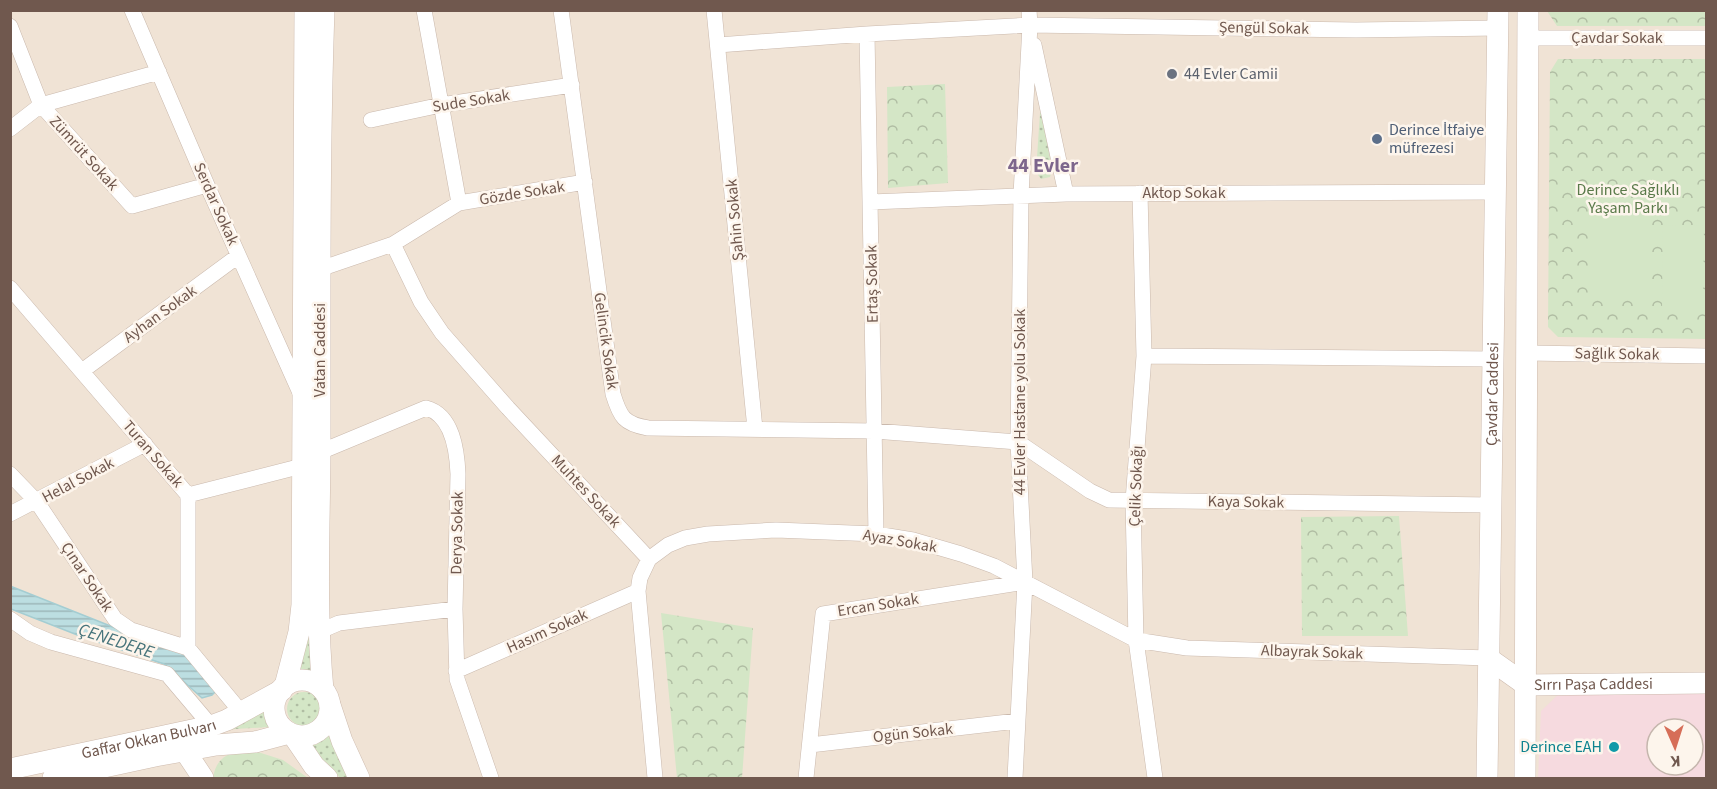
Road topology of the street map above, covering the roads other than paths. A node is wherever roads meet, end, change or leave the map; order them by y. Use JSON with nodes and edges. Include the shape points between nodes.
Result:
{"nodes":[{"id":1,"x":132,"y":10,"type":"edge"},
{"id":2,"x":305,"y":10,"type":"edge"},
{"id":3,"x":324,"y":10,"type":"edge"},
{"id":4,"x":424,"y":10,"type":"edge"},
{"id":5,"x":561,"y":10,"type":"edge"},
{"id":6,"x":714,"y":10,"type":"edge"},
{"id":7,"x":1528,"y":10,"type":"edge"},
{"id":8,"x":1030,"y":18,"type":"edge"},
{"id":9,"x":1498,"y":19,"type":"edge"},
{"id":10,"x":10,"y":26,"type":"edge"},
{"id":11,"x":867,"y":34,"type":"junction"},
{"id":12,"x":1528,"y":38,"type":"junction"},
{"id":13,"x":1707,"y":38,"type":"edge"},
{"id":14,"x":718,"y":45,"type":"junction"},
{"id":15,"x":159,"y":72,"type":"junction"},
{"id":16,"x":572,"y":86,"type":"junction"},
{"id":17,"x":41,"y":105,"type":"junction"},
{"id":18,"x":441,"y":105,"type":"junction"},
{"id":19,"x":371,"y":120,"type":"dead end"},
{"id":20,"x":10,"y":129,"type":"edge"},
{"id":21,"x":585,"y":182,"type":"junction"},
{"id":22,"x":207,"y":185,"type":"junction"},
{"id":23,"x":1497,"y":192,"type":"junction"},
{"id":24,"x":1140,"y":193,"type":"junction"},
{"id":25,"x":1066,"y":194,"type":"junction"},
{"id":26,"x":1021,"y":195,"type":"junction"},
{"id":27,"x":871,"y":202,"type":"junction"},
{"id":28,"x":459,"y":203,"type":"junction"},
{"id":29,"x":393,"y":244,"type":"junction"},
{"id":30,"x":238,"y":256,"type":"junction"},
{"id":31,"x":320,"y":269,"type":"junction"},
{"id":32,"x":11,"y":289,"type":"edge"},
{"id":33,"x":1528,"y":353,"type":"junction"},
{"id":34,"x":1144,"y":356,"type":"junction"},
{"id":35,"x":1707,"y":356,"type":"edge"},
{"id":36,"x":1494,"y":359,"type":"junction"},
{"id":37,"x":82,"y":371,"type":"junction"},
{"id":38,"x":302,"y":397,"type":"junction"},
{"id":39,"x":754,"y":429,"type":"junction"},
{"id":40,"x":874,"y":431,"type":"junction"},
{"id":41,"x":1018,"y":442,"type":"junction"},
{"id":42,"x":145,"y":444,"type":"junction"},
{"id":43,"x":320,"y":452,"type":"junction"},
{"id":44,"x":302,"y":466,"type":"junction"},
{"id":45,"x":10,"y":474,"type":"edge"},
{"id":46,"x":188,"y":495,"type":"junction"},
{"id":47,"x":1133,"y":501,"type":"junction"},
{"id":48,"x":37,"y":502,"type":"junction"},
{"id":49,"x":1491,"y":505,"type":"junction"},
{"id":50,"x":10,"y":514,"type":"edge"},
{"id":51,"x":876,"y":534,"type":"junction"},
{"id":52,"x":650,"y":560,"type":"junction"},
{"id":53,"x":1024,"y":582,"type":"junction"},
{"id":54,"x":638,"y":591,"type":"junction"},
{"id":55,"x":455,"y":609,"type":"junction"},
{"id":56,"x":10,"y":619,"type":"edge"},
{"id":57,"x":318,"y":632,"type":"junction"},
{"id":58,"x":1136,"y":640,"type":"junction"},
{"id":59,"x":188,"y":648,"type":"junction"},
{"id":60,"x":1488,"y":658,"type":"junction"},
{"id":61,"x":456,"y":671,"type":"junction"},
{"id":62,"x":1707,"y":683,"type":"edge"},
{"id":63,"x":1526,"y":685,"type":"junction"},
{"id":64,"x":284,"y":688,"type":"junction"},
{"id":65,"x":327,"y":697,"type":"junction"},
{"id":66,"x":241,"y":712,"type":"junction"},
{"id":67,"x":1017,"y":722,"type":"junction"},
{"id":68,"x":211,"y":726,"type":"junction"},
{"id":69,"x":291,"y":734,"type":"junction"},
{"id":70,"x":182,"y":742,"type":"junction"},
{"id":71,"x":810,"y":745,"type":"junction"},
{"id":72,"x":10,"y":769,"type":"edge"},
{"id":73,"x":42,"y":771,"type":"edge"},
{"id":74,"x":100,"y":773,"type":"edge"},
{"id":75,"x":53,"y":778,"type":"edge"},
{"id":76,"x":203,"y":778,"type":"edge"},
{"id":77,"x":327,"y":778,"type":"edge"},
{"id":78,"x":359,"y":778,"type":"edge"},
{"id":79,"x":491,"y":778,"type":"edge"},
{"id":80,"x":655,"y":778,"type":"edge"},
{"id":81,"x":806,"y":778,"type":"edge"},
{"id":82,"x":1015,"y":778,"type":"edge"},
{"id":83,"x":1155,"y":778,"type":"edge"},
{"id":84,"x":1487,"y":778,"type":"edge"},
{"id":85,"x":1525,"y":778,"type":"edge"}],
"edges":[{"from":1,"to":15,"type":"street","name":"Serdar Sokak"},
{"from":2,"to":38,"type":"main road","name":"Vatan Caddesi"},
{"from":3,"to":31,"type":"main road","name":"Vatan Caddesi"},
{"from":4,"to":18,"type":"street","name":"Gözde Sokak"},
{"from":5,"to":16,"type":"street","name":"Gelincik Sokak"},
{"from":6,"to":14,"type":"street","name":"Şahin Sokak"},
{"from":7,"to":12,"type":"main road","name":"Çavdar Caddesi"},
{"from":8,"to":9,"type":"street","name":"Şengül Sokak","via":[[1356,30]]},
{"from":8,"to":11,"type":"street","name":"Şengül Sokak"},
{"from":8,"to":25,"type":"street"},
{"from":8,"to":26,"type":"street","name":"44 Evler Hastane yolu Sokak"},
{"from":9,"to":23,"type":"main road","name":"Çavdar Caddesi"},
{"from":10,"to":17,"type":"street","name":"Zümrüt Sokak"},
{"from":11,"to":14,"type":"street","name":"Şengül Sokak"},
{"from":11,"to":27,"type":"street","name":"Ertaş Sokak"},
{"from":12,"to":13,"type":"street","name":"Çavdar Sokak"},
{"from":12,"to":33,"type":"main road","name":"Çavdar Caddesi"},
{"from":14,"to":39,"type":"street","name":"Şahin Sokak"},
{"from":15,"to":17,"type":"street"},
{"from":15,"to":22,"type":"street","name":"Serdar Sokak"},
{"from":16,"to":18,"type":"street","name":"Sude Sokak"},
{"from":16,"to":21,"type":"street","name":"Gelincik Sokak"},
{"from":17,"to":20,"type":"street"},
{"from":17,"to":22,"type":"street","name":"Zümrüt Sokak","via":[[132,206]]},
{"from":18,"to":19,"type":"street","name":"Sude Sokak"},
{"from":18,"to":28,"type":"street","name":"Gözde Sokak"},
{"from":21,"to":28,"type":"street","name":"Gözde Sokak"},
{"from":21,"to":39,"type":"street","name":"Gelincik Sokak","via":[[603,329],[618,410],[633,425],[648,428]]},
{"from":22,"to":30,"type":"street","name":"Serdar Sokak"},
{"from":23,"to":24,"type":"street","name":"Aktop Sokak"},
{"from":23,"to":36,"type":"main road","name":"Çavdar Caddesi"},
{"from":24,"to":25,"type":"street","name":"Aktop Sokak"},
{"from":24,"to":34,"type":"street","name":"Çelik Sokağı"},
{"from":25,"to":26,"type":"street","name":"Aktop Sokak"},
{"from":26,"to":27,"type":"street","name":"Aktop Sokak"},
{"from":26,"to":41,"type":"street","name":"44 Evler Hastane yolu Sokak"},
{"from":27,"to":40,"type":"street","name":"Ertaş Sokak"},
{"from":28,"to":29,"type":"street","name":"Gözde Sokak"},
{"from":29,"to":31,"type":"street","name":"Gözde Sokak"},
{"from":29,"to":52,"type":"street","name":"Muhtes Sokak","via":[[442,333]]},
{"from":30,"to":37,"type":"street","name":"Ayhan Sokak"},
{"from":30,"to":38,"type":"street","name":"Serdar Sokak"},
{"from":31,"to":43,"type":"main road","name":"Vatan Caddesi"},
{"from":32,"to":37,"type":"street","name":"Turan Sokak"},
{"from":33,"to":35,"type":"street","name":"Sağlık Sokak"},
{"from":33,"to":63,"type":"main road","name":"Çavdar Caddesi"},
{"from":34,"to":36,"type":"street"},
{"from":34,"to":47,"type":"street","name":"Çelik Sokağı"},
{"from":36,"to":49,"type":"main road","name":"Çavdar Caddesi"},
{"from":37,"to":42,"type":"street","name":"Turan Sokak"},
{"from":38,"to":44,"type":"main road","name":"Vatan Caddesi"},
{"from":39,"to":40,"type":"street","name":"Gelincik Sokak"},
{"from":40,"to":41,"type":"street","name":"Gelincik Sokak"},
{"from":40,"to":51,"type":"street","name":"Ertaş Sokak"},
{"from":41,"to":47,"type":"street","name":"Kaya Sokak","via":[[1090,491],[1109,500]]},
{"from":41,"to":53,"type":"street","name":"44 Evler Hastane yolu Sokak"},
{"from":42,"to":46,"type":"street","name":"Turan Sokak"},
{"from":42,"to":48,"type":"street","name":"Helal Sokak"},
{"from":43,"to":55,"type":"street","name":"Derya Sokak","via":[[426,408],[441,416],[457,453]]},
{"from":43,"to":57,"type":"main road","name":"Vatan Caddesi"},
{"from":44,"to":46,"type":"street"},
{"from":44,"to":64,"type":"main road","name":"Vatan Caddesi","via":[[301,619]]},
{"from":45,"to":48,"type":"street","name":"Çınar Sokak"},
{"from":46,"to":59,"type":"street","name":"Turan Sokak"},
{"from":47,"to":49,"type":"street","name":"Kaya Sokak"},
{"from":47,"to":58,"type":"street","name":"Çelik Sokağı"},
{"from":48,"to":50,"type":"street","name":"Helal Sokak"},
{"from":48,"to":59,"type":"street","name":"Çınar Sokak","via":[[115,619],[131,630]]},
{"from":49,"to":60,"type":"main road","name":"Çavdar Caddesi"},
{"from":51,"to":52,"type":"street","name":"Ayaz Sokak","via":[[776,530],[708,534],[668,545]]},
{"from":51,"to":53,"type":"street","name":"Ayaz Sokak","via":[[961,554]]},
{"from":52,"to":54,"type":"street"},
{"from":53,"to":58,"type":"street","name":"Ayaz Sokak"},
{"from":53,"to":67,"type":"street","name":"44 Evler Hastane yolu Sokak"},
{"from":53,"to":71,"type":"street","name":"Ercan Sokak","via":[[823,614]]},
{"from":54,"to":61,"type":"street","name":"Hasım Sokak"},
{"from":54,"to":80,"type":"street"},
{"from":55,"to":57,"type":"street","via":[[339,623]]},
{"from":55,"to":61,"type":"street","name":"Derya Sokak"},
{"from":56,"to":68,"type":"street","via":[[51,642],[167,674]]},
{"from":57,"to":65,"type":"main road","name":"Vatan Caddesi"},
{"from":58,"to":60,"type":"street","name":"Albayrak Sokak","via":[[1187,648]]},
{"from":58,"to":83,"type":"street","name":"Çelik Sokağı"},
{"from":59,"to":66,"type":"street"},
{"from":60,"to":63,"type":"main road","name":"Sırrı Paşa Caddesi"},
{"from":60,"to":84,"type":"main road","name":"Çavdar Caddesi"},
{"from":61,"to":79,"type":"street","name":"Derya Sokak"},
{"from":62,"to":63,"type":"main road","name":"Sırrı Paşa Caddesi"},
{"from":63,"to":85,"type":"main road","name":"Çavdar Caddesi"},
{"from":64,"to":65,"type":"main road","via":[[292,682],[309,681]]},
{"from":64,"to":66,"type":"main road","name":"Gaffar Okkan Bulvarı"},
{"from":64,"to":69,"type":"main road","name":"Vatan Caddesi","via":[[277,697],[275,713]]},
{"from":65,"to":69,"type":"main road","via":[[326,723],[320,730],[303,736]]},
{"from":65,"to":78,"type":"main road","name":"Vatan Caddesi"},
{"from":66,"to":68,"type":"main road","name":"Gaffar Okkan Bulvarı"},
{"from":67,"to":71,"type":"street","name":"Ogün Sokak"},
{"from":67,"to":82,"type":"street","name":"44 Evler Hastane yolu Sokak"},
{"from":68,"to":70,"type":"main road","name":"Gaffar Okkan Bulvarı"},
{"from":69,"to":70,"type":"main road","name":"Gaffar Okkan Bulvarı","via":[[216,745]]},
{"from":69,"to":77,"type":"main road","name":"Vatan Caddesi"},
{"from":70,"to":73,"type":"main road","name":"Gaffar Okkan Bulvarı"},
{"from":70,"to":74,"type":"main road","name":"Gaffar Okkan Bulvarı"},
{"from":70,"to":76,"type":"main road"},
{"from":71,"to":81,"type":"street","name":"Ercan Sokak"},
{"from":72,"to":73,"type":"main road","name":"Gaffar Okkan Bulvarı"},
{"from":74,"to":75,"type":"main road","name":"Gaffar Okkan Bulvarı"}]}
